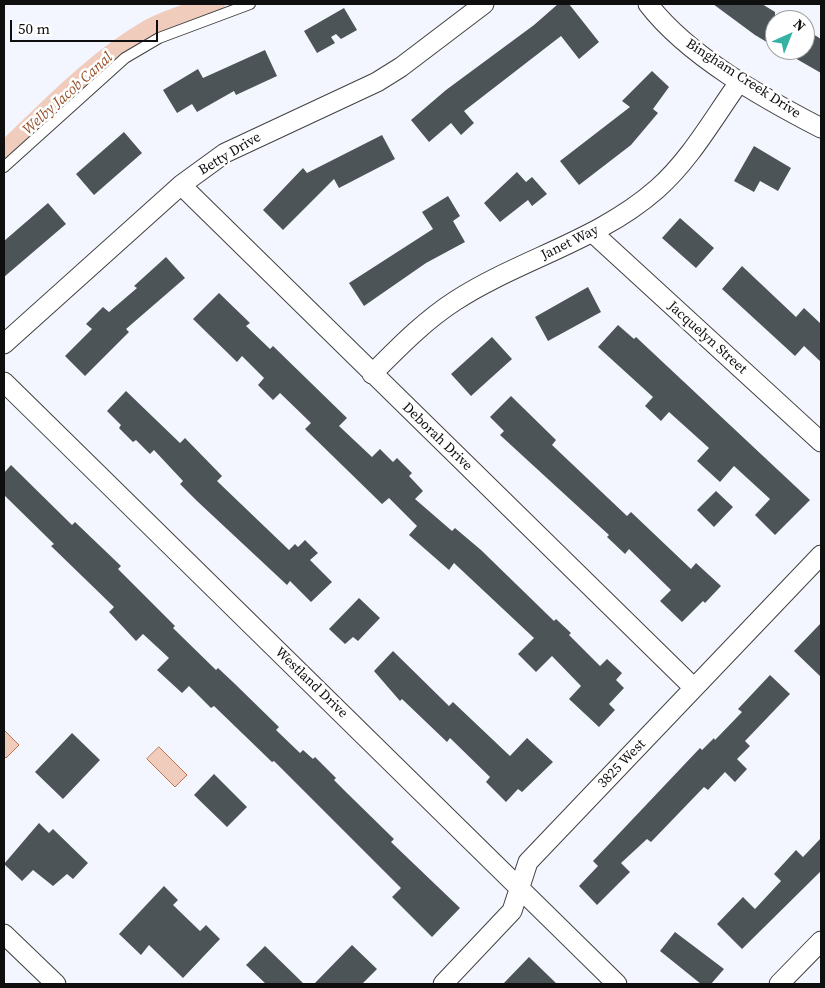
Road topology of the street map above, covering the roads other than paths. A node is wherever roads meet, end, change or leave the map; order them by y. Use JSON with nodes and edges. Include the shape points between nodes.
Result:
{"nodes":[{"id":1,"x":250,"y":4,"type":"edge"},
{"id":2,"x":484,"y":4,"type":"edge"},
{"id":3,"x":648,"y":4,"type":"edge"},
{"id":4,"x":740,"y":80,"type":"junction"},
{"id":5,"x":821,"y":128,"type":"edge"},
{"id":6,"x":4,"y":167,"type":"edge"},
{"id":7,"x":181,"y":185,"type":"junction"},
{"id":8,"x":592,"y":233,"type":"junction"},
{"id":9,"x":4,"y":344,"type":"edge"},
{"id":10,"x":372,"y":374,"type":"junction"},
{"id":11,"x":4,"y":382,"type":"edge"},
{"id":12,"x":821,"y":442,"type":"edge"},
{"id":13,"x":821,"y":555,"type":"edge"},
{"id":14,"x":694,"y":688,"type":"junction"},
{"id":15,"x":519,"y":888,"type":"junction"},
{"id":16,"x":4,"y":934,"type":"edge"},
{"id":17,"x":821,"y":941,"type":"edge"},
{"id":18,"x":56,"y":984,"type":"edge"},
{"id":19,"x":443,"y":984,"type":"edge"},
{"id":20,"x":617,"y":984,"type":"edge"},
{"id":21,"x":780,"y":984,"type":"edge"}],
"edges":[{"from":1,"to":6,"type":"lane","via":[[159,38],[125,58]]},
{"from":2,"to":7,"type":"street","name":"Betty Drive","via":[[377,82],[225,153]]},
{"from":3,"to":4,"type":"street","name":"Bingham Creek Drive","via":[[674,33]]},
{"from":4,"to":5,"type":"street","name":"Bingham Creek Drive","via":[[782,108]]},
{"from":4,"to":8,"type":"street","name":"Janet Way","via":[[683,162],[657,189],[628,212]]},
{"from":7,"to":9,"type":"street","name":"Betty Drive"},
{"from":7,"to":10,"type":"street","name":"Deborah Drive"},
{"from":8,"to":10,"type":"street","name":"Janet Way","via":[[455,300],[425,322]]},
{"from":8,"to":12,"type":"street","name":"Jacquelyn Street"},
{"from":10,"to":14,"type":"street","name":"Deborah Drive"},
{"from":11,"to":15,"type":"street","name":"Westland Drive"},
{"from":13,"to":14,"type":"street","name":"3825 West"},
{"from":14,"to":15,"type":"street","name":"3825 West","via":[[528,862]]},
{"from":15,"to":19,"type":"street","name":"3825 West","via":[[512,911]]},
{"from":15,"to":20,"type":"street","name":"Westland Drive"},
{"from":16,"to":18,"type":"street"},
{"from":17,"to":21,"type":"street"}]}
